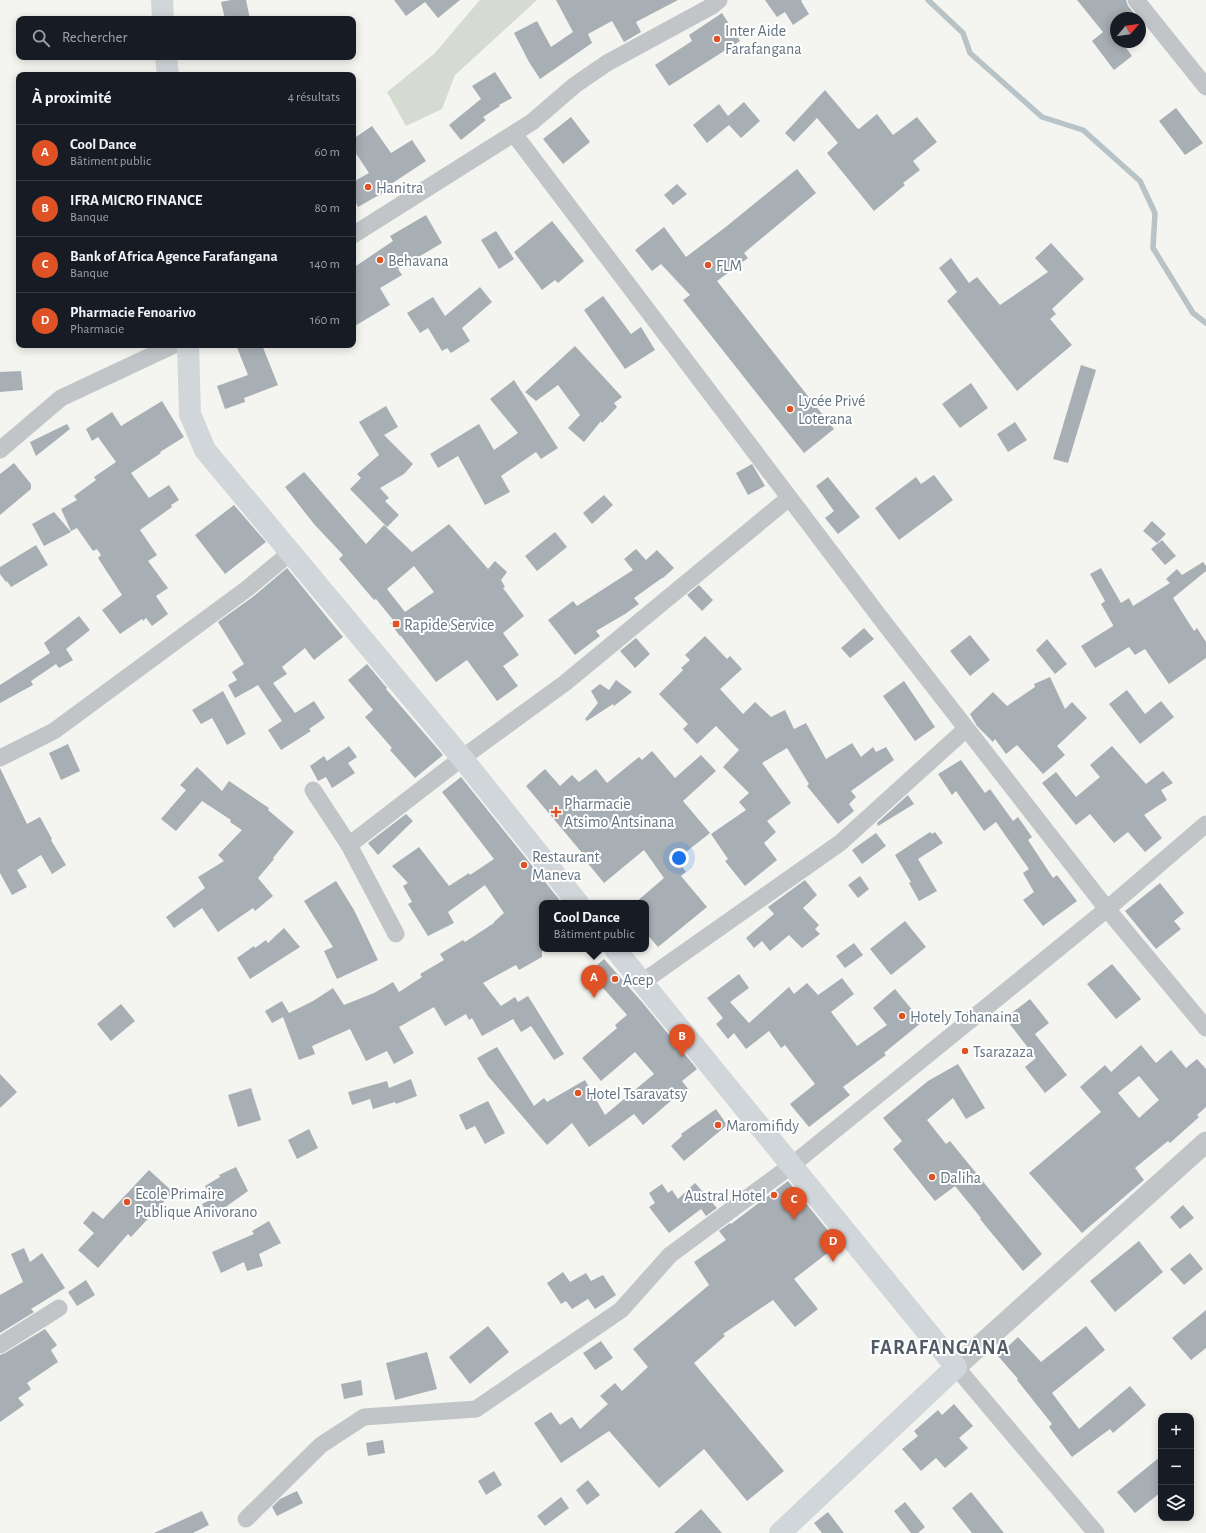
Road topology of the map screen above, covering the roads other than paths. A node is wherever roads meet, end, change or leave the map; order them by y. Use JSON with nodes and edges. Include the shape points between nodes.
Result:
{"nodes":[{"id":1,"x":162,"y":0,"type":"edge"},
{"id":2,"x":719,"y":0,"type":"edge"},
{"id":3,"x":1136,"y":0,"type":"edge"},
{"id":4,"x":163,"y":16,"type":"edge"},
{"id":5,"x":166,"y":60,"type":"edge"},
{"id":6,"x":168,"y":72,"type":"edge"},
{"id":7,"x":1206,"y":86,"type":"edge"},
{"id":8,"x":514,"y":134,"type":"junction"},
{"id":9,"x":356,"y":232,"type":"edge"},
{"id":10,"x":168,"y":348,"type":"edge"},
{"id":11,"x":188,"y":348,"type":"edge"},
{"id":12,"x":0,"y":450,"type":"edge"},
{"id":13,"x":789,"y":498,"type":"junction"},
{"id":14,"x":290,"y":552,"type":"junction"},
{"id":15,"x":966,"y":729,"type":"junction"},
{"id":16,"x":0,"y":758,"type":"edge"},
{"id":17,"x":462,"y":758,"type":"junction"},
{"id":18,"x":313,"y":790,"type":"dead end"},
{"id":19,"x":1206,"y":824,"type":"edge"},
{"id":20,"x":349,"y":845,"type":"junction"},
{"id":21,"x":576,"y":900,"type":"edge"},
{"id":22,"x":1106,"y":909,"type":"junction"},
{"id":23,"x":396,"y":934,"type":"dead end"},
{"id":24,"x":617,"y":952,"type":"edge"},
{"id":25,"x":641,"y":983,"type":"junction"},
{"id":26,"x":1206,"y":1028,"type":"edge"},
{"id":27,"x":1206,"y":1142,"type":"edge"},
{"id":28,"x":792,"y":1165,"type":"junction"},
{"id":29,"x":59,"y":1308,"type":"dead end"},
{"id":30,"x":0,"y":1345,"type":"edge"},
{"id":31,"x":956,"y":1367,"type":"junction"},
{"id":32,"x":246,"y":1519,"type":"dead end"},
{"id":33,"x":780,"y":1533,"type":"edge"},
{"id":34,"x":1096,"y":1533,"type":"edge"}],
"edges":[{"from":1,"to":4,"type":"main road"},
{"from":2,"to":8,"type":"street","via":[[607,63]]},
{"from":3,"to":7,"type":"street"},
{"from":5,"to":6,"type":"main road"},
{"from":8,"to":9,"type":"street"},
{"from":8,"to":13,"type":"street"},
{"from":10,"to":12,"type":"street","via":[[62,398]]},
{"from":11,"to":14,"type":"main road","via":[[190,414],[205,450]]},
{"from":13,"to":15,"type":"street"},
{"from":13,"to":17,"type":"street","via":[[565,683]]},
{"from":14,"to":16,"type":"street","via":[[248,588],[54,731]]},
{"from":14,"to":17,"type":"main road"},
{"from":15,"to":22,"type":"street"},
{"from":15,"to":25,"type":"street","via":[[840,843]]},
{"from":17,"to":20,"type":"street"},
{"from":17,"to":21,"type":"main road"},
{"from":18,"to":20,"type":"street"},
{"from":19,"to":22,"type":"street"},
{"from":20,"to":23,"type":"street"},
{"from":22,"to":26,"type":"street"},
{"from":22,"to":28,"type":"street"},
{"from":24,"to":25,"type":"main road"},
{"from":25,"to":28,"type":"main road"},
{"from":27,"to":31,"type":"street"},
{"from":28,"to":31,"type":"main road"},
{"from":28,"to":32,"type":"street","via":[[670,1256],[620,1310],[476,1409],[364,1416],[321,1445]]},
{"from":29,"to":30,"type":"street"},
{"from":31,"to":33,"type":"main road"},
{"from":31,"to":34,"type":"street"}]}
